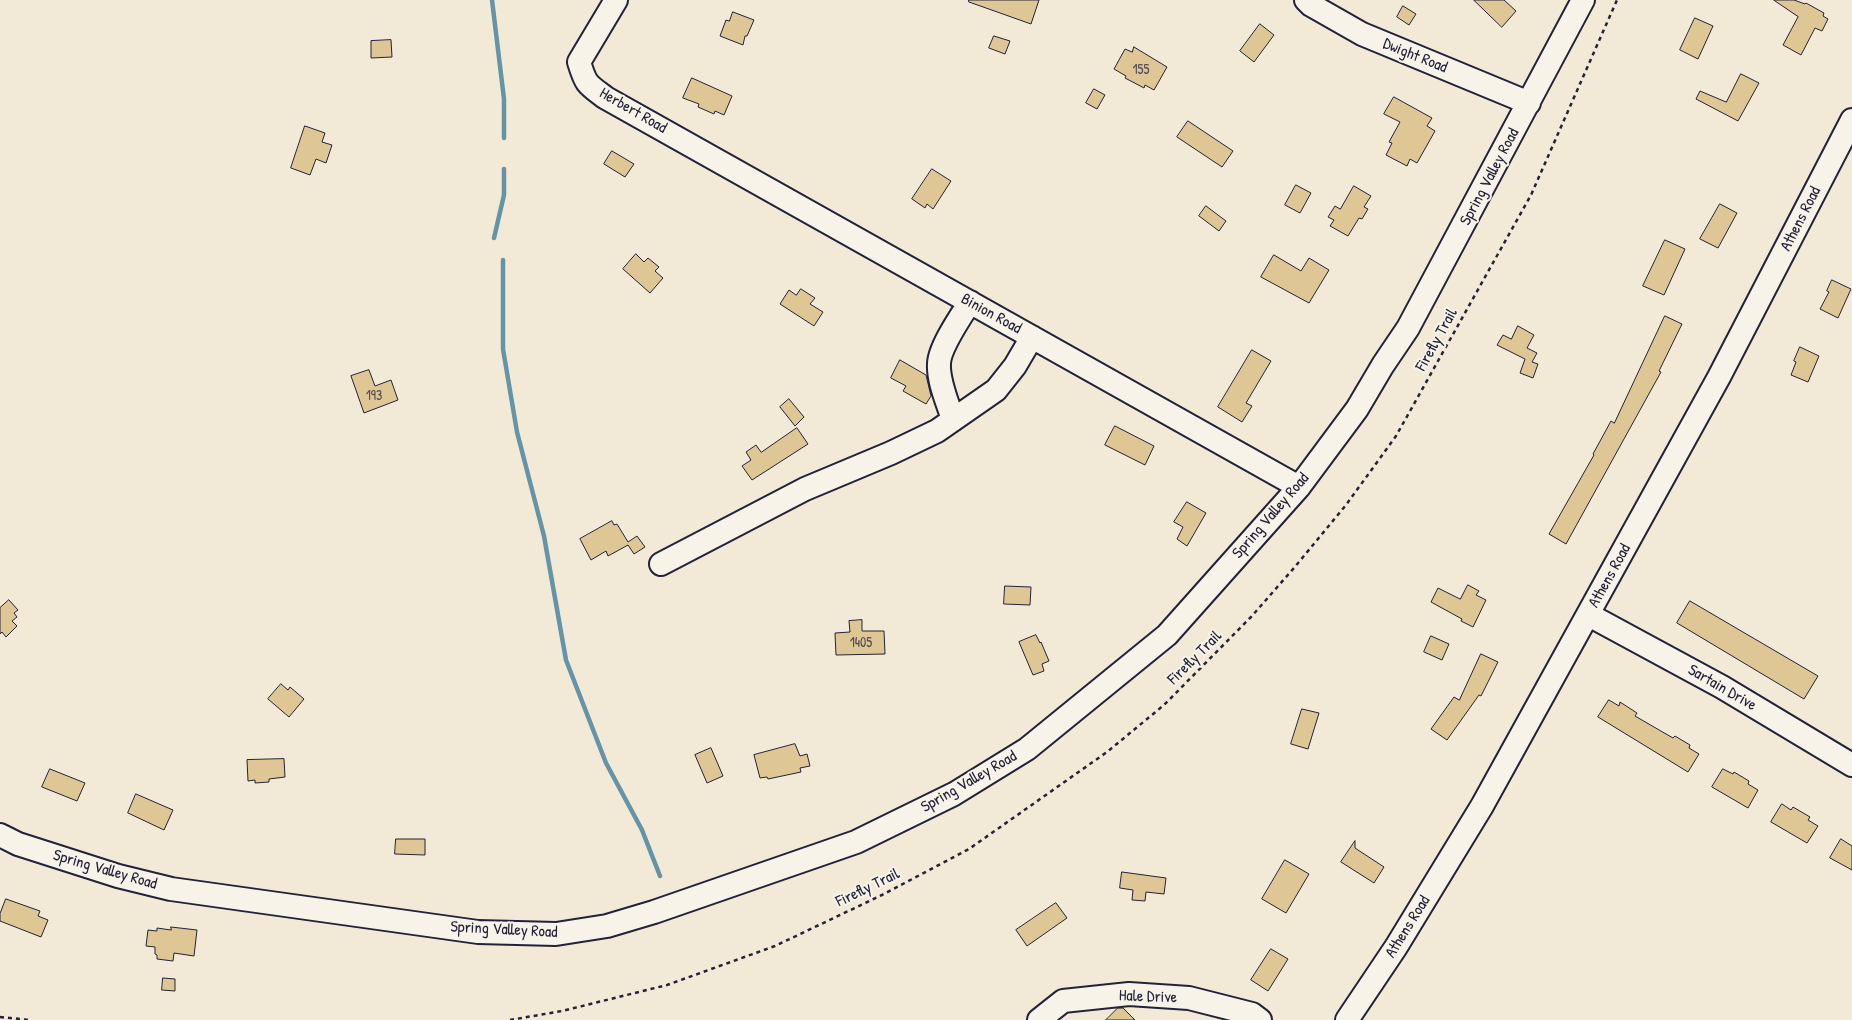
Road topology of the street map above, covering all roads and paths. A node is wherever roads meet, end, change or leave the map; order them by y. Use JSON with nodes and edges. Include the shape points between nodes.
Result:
{"nodes":[{"id":1,"x":616,"y":0,"type":"edge"},
{"id":2,"x":1306,"y":0,"type":"edge"},
{"id":3,"x":1583,"y":0,"type":"edge"},
{"id":4,"x":1617,"y":0,"type":"edge"},
{"id":5,"x":1529,"y":103,"type":"junction"},
{"id":6,"x":1852,"y":120,"type":"edge"},
{"id":7,"x":684,"y":141,"type":"joint"},
{"id":8,"x":970,"y":302,"type":"junction"},
{"id":9,"x":1032,"y":337,"type":"junction"},
{"id":10,"x":953,"y":420,"type":"junction"},
{"id":11,"x":1299,"y":487,"type":"junction"},
{"id":12,"x":661,"y":564,"type":"dead end"},
{"id":13,"x":1589,"y":615,"type":"junction"},
{"id":14,"x":1852,"y":765,"type":"edge"},
{"id":15,"x":0,"y":835,"type":"edge"},
{"id":16,"x":0,"y":1017,"type":"edge"},
{"id":17,"x":30,"y":1020,"type":"edge"},
{"id":18,"x":510,"y":1020,"type":"edge"},
{"id":19,"x":1039,"y":1020,"type":"edge"},
{"id":20,"x":1260,"y":1020,"type":"edge"},
{"id":21,"x":1347,"y":1020,"type":"edge"}],
"edges":[{"from":1,"to":7,"type":"street","name":"Herbert Road","via":[[579,62],[586,82],[606,98]]},
{"from":2,"to":5,"type":"street","name":"Dwight Road","via":[[1362,34]]},
{"from":3,"to":5,"type":"street","name":"Spring Valley Road"},
{"from":4,"to":18,"type":"path","name":"Firefly Trail","via":[[1531,195],[1396,436],[1346,505],[1288,575],[1164,705],[1107,752],[969,849],[882,895],[775,946],[667,985],[562,1011]]},
{"from":5,"to":11,"type":"street","name":"Spring Valley Road","via":[[1408,328],[1357,409]]},
{"from":6,"to":13,"type":"street","name":"Athens Road","via":[[1719,377]]},
{"from":7,"to":8,"type":"street","name":"Binion Road"},
{"from":8,"to":9,"type":"street","name":"Binion Road"},
{"from":8,"to":10,"type":"street","via":[[945,344],[938,363]]},
{"from":9,"to":10,"type":"street","via":[[996,390]]},
{"from":9,"to":11,"type":"street","name":"Binion Road"},
{"from":10,"to":12,"type":"street","via":[[891,453],[805,489]]},
{"from":11,"to":15,"type":"street","name":"Spring Valley Road","via":[[1167,635],[1026,749],[954,794],[856,842],[607,926],[556,934],[478,932],[171,889],[118,876],[18,844]]},
{"from":13,"to":14,"type":"street","name":"Sartain Drive","via":[[1722,687]]},
{"from":13,"to":21,"type":"street","name":"Athens Road","via":[[1482,806],[1396,948]]},
{"from":16,"to":17,"type":"path"},
{"from":19,"to":20,"type":"street","name":"Hale Drive","via":[[1064,1002],[1129,994],[1189,998],[1252,1014]]}]}
